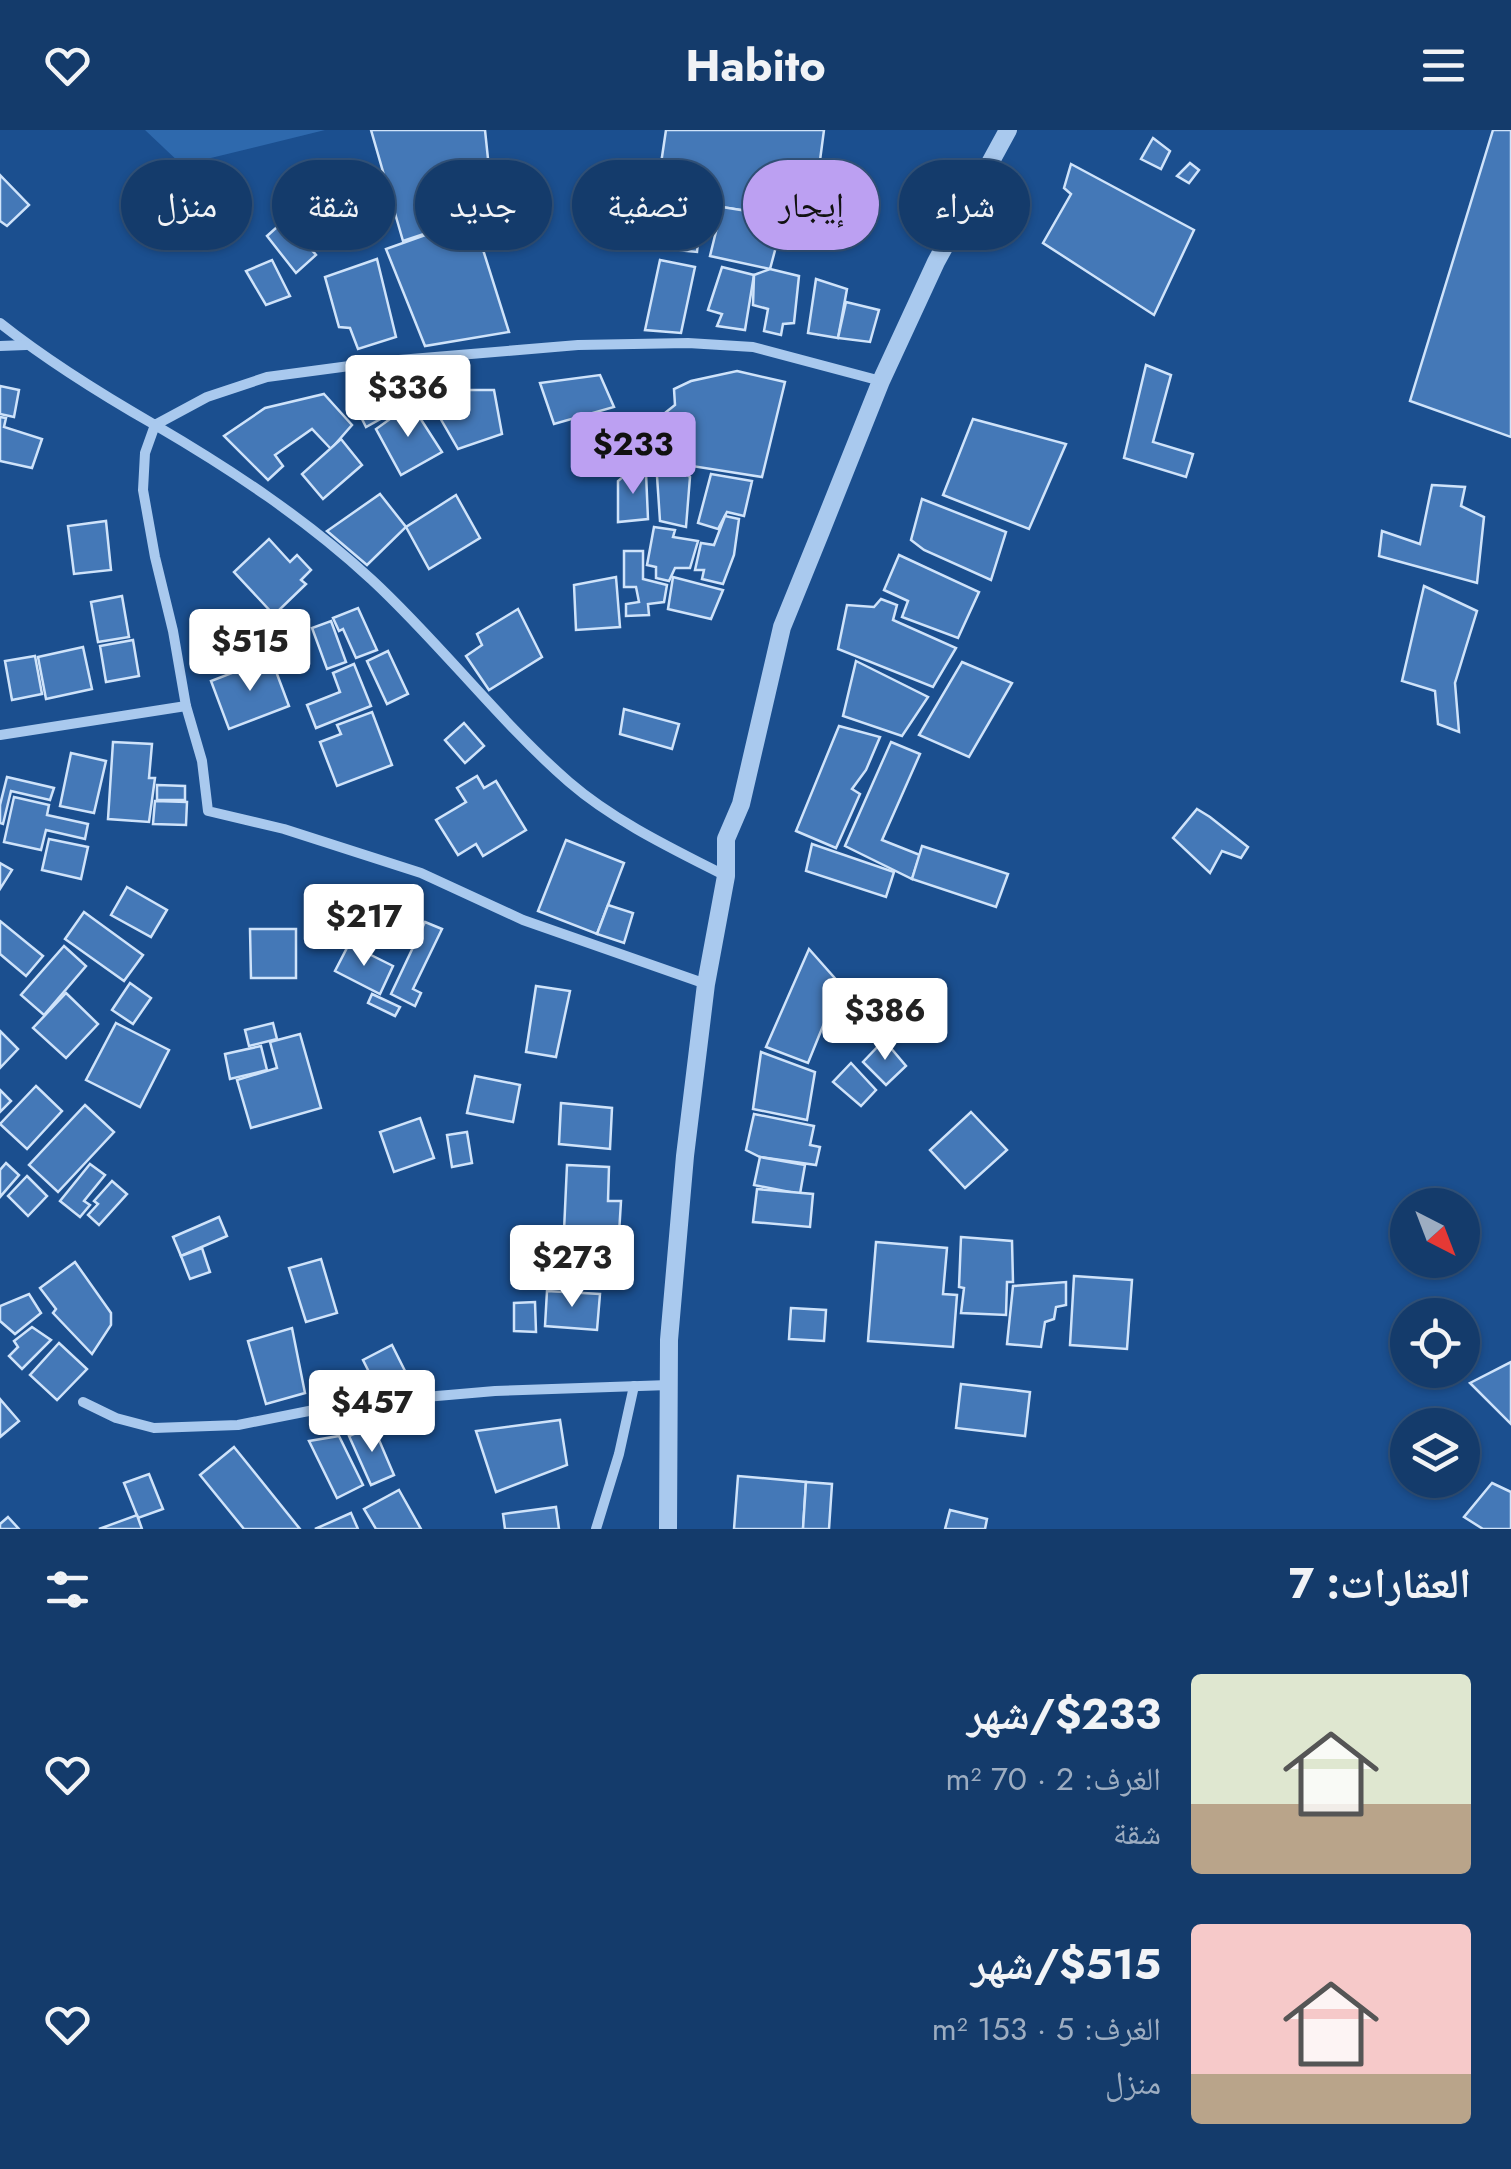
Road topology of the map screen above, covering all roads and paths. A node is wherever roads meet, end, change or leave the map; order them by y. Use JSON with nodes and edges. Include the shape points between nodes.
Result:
{"nodes":[{"id":1,"x":1008,"y":130,"type":"edge"},
{"id":2,"x":0,"y":323,"type":"edge"},
{"id":3,"x":28,"y":345,"type":"junction"},
{"id":4,"x":0,"y":346,"type":"edge"},
{"id":5,"x":882,"y":381,"type":"junction"},
{"id":6,"x":156,"y":425,"type":"junction"},
{"id":7,"x":186,"y":706,"type":"junction"},
{"id":8,"x":0,"y":735,"type":"edge"},
{"id":9,"x":726,"y":876,"type":"junction"},
{"id":10,"x":706,"y":984,"type":"junction"},
{"id":11,"x":669,"y":1385,"type":"junction"},
{"id":12,"x":634,"y":1386,"type":"junction"},
{"id":13,"x":83,"y":1402,"type":"dead end"},
{"id":14,"x":596,"y":1529,"type":"edge"},
{"id":15,"x":668,"y":1529,"type":"edge"}],
"edges":[{"from":1,"to":5,"type":"street","via":[[936,262]]},
{"from":2,"to":3,"type":"street"},
{"from":3,"to":4,"type":"street"},
{"from":3,"to":6,"type":"street"},
{"from":5,"to":6,"type":"street","via":[[753,347],[578,345],[267,377],[207,397]]},
{"from":5,"to":9,"type":"street","via":[[782,627],[741,804],[726,839]]},
{"from":6,"to":7,"type":"street","via":[[145,453],[143,490]]},
{"from":6,"to":9,"type":"street","via":[[287,510],[371,579],[571,783],[649,838]]},
{"from":7,"to":8,"type":"street"},
{"from":7,"to":10,"type":"street","via":[[208,812],[421,873],[523,920]]},
{"from":9,"to":10,"type":"street"},
{"from":10,"to":11,"type":"street","via":[[685,1156]]},
{"from":11,"to":12,"type":"street"},
{"from":11,"to":15,"type":"street"},
{"from":12,"to":13,"type":"street","via":[[496,1390],[344,1404],[238,1425],[154,1428]]},
{"from":12,"to":14,"type":"street"}]}
